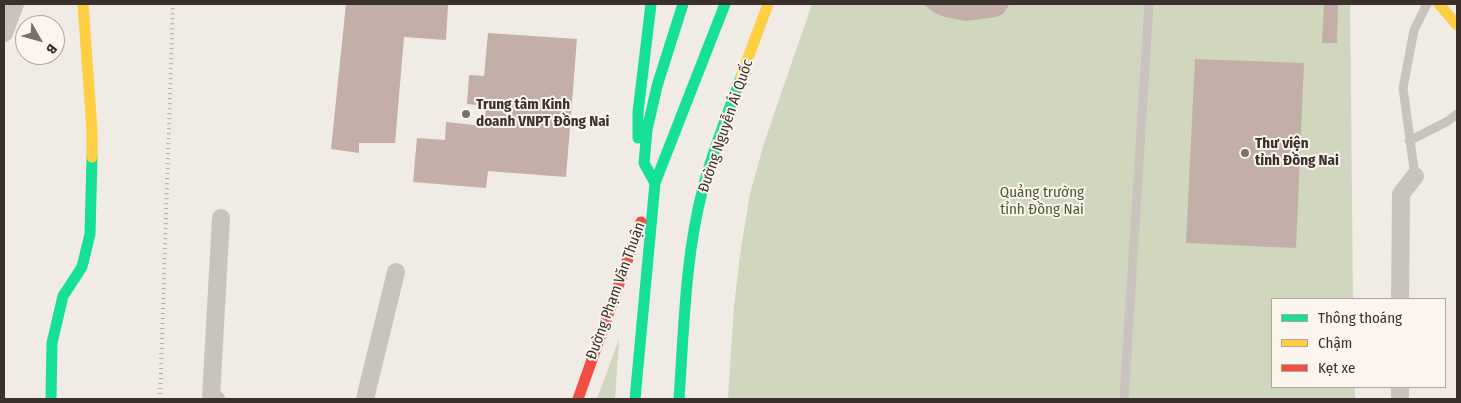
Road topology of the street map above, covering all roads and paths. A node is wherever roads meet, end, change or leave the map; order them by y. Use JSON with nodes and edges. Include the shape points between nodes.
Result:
{"nodes":[{"id":1,"x":15,"y":4,"type":"edge"},
{"id":2,"x":82,"y":4,"type":"edge"},
{"id":3,"x":650,"y":4,"type":"edge"},
{"id":4,"x":659,"y":4,"type":"edge"},
{"id":5,"x":725,"y":4,"type":"edge"},
{"id":6,"x":768,"y":4,"type":"edge"},
{"id":7,"x":1149,"y":4,"type":"edge"},
{"id":8,"x":1427,"y":4,"type":"edge"},
{"id":9,"x":1439,"y":4,"type":"edge"},
{"id":10,"x":680,"y":5,"type":"edge"},
{"id":11,"x":1457,"y":25,"type":"edge"},
{"id":12,"x":4,"y":32,"type":"edge"},
{"id":13,"x":1457,"y":114,"type":"edge"},
{"id":14,"x":1409,"y":141,"type":"junction"},
{"id":15,"x":644,"y":163,"type":"junction"},
{"id":16,"x":1415,"y":176,"type":"joint"},
{"id":17,"x":655,"y":183,"type":"junction"},
{"id":18,"x":221,"y":218,"type":"dead end"},
{"id":19,"x":396,"y":272,"type":"dead end"},
{"id":20,"x":1400,"y":298,"type":"edge"},
{"id":21,"x":51,"y":399,"type":"edge"},
{"id":22,"x":216,"y":399,"type":"edge"},
{"id":23,"x":365,"y":399,"type":"edge"},
{"id":24,"x":578,"y":399,"type":"edge"},
{"id":25,"x":635,"y":399,"type":"edge"},
{"id":26,"x":679,"y":399,"type":"edge"},
{"id":27,"x":1124,"y":399,"type":"edge"}],
"edges":[{"from":1,"to":12,"type":"street"},
{"from":2,"to":21,"type":"main road","via":[[92,130],[90,234],[82,267],[63,296],[52,343]]},
{"from":3,"to":4,"type":"main road"},
{"from":3,"to":15,"type":"main road","via":[[637,126]]},
{"from":5,"to":17,"type":"main road"},
{"from":6,"to":26,"type":"main road","name":"Đường Nguyễn Ái Quốc","via":[[703,188],[687,287]]},
{"from":7,"to":27,"type":"lane"},
{"from":8,"to":14,"type":"lane","via":[[1414,30],[1403,88]]},
{"from":9,"to":11,"type":"main road"},
{"from":10,"to":15,"type":"main road","via":[[652,106]]},
{"from":13,"to":14,"type":"lane","via":[[1448,122]]},
{"from":14,"to":16,"type":"lane"},
{"from":15,"to":17,"type":"main road"},
{"from":16,"to":20,"type":"street","via":[[1401,194]]},
{"from":17,"to":24,"type":"main road","name":"Đường Phạm Văn Thuận"},
{"from":17,"to":25,"type":"main road"},
{"from":18,"to":22,"type":"street","via":[[211,397]]},
{"from":19,"to":23,"type":"street"}]}
